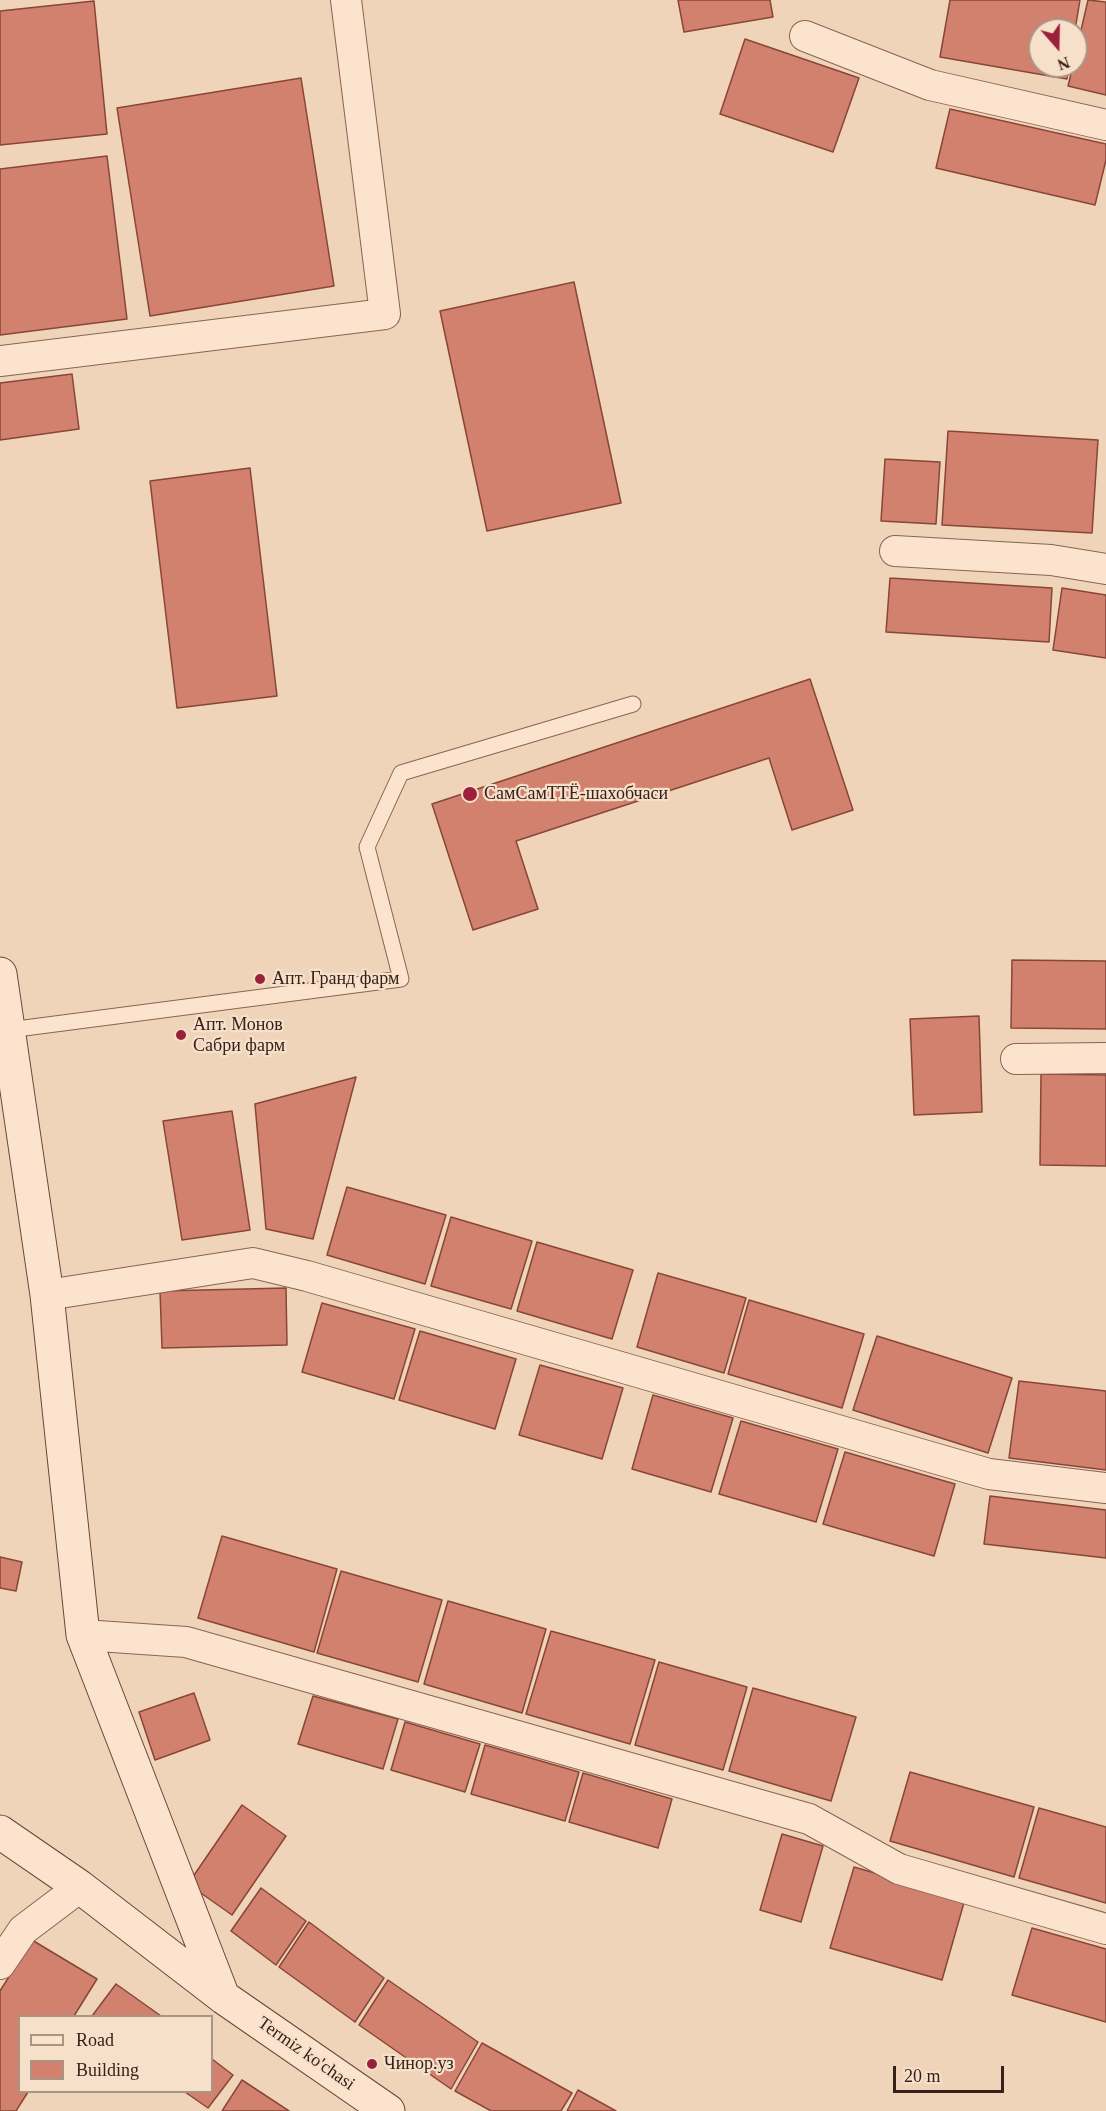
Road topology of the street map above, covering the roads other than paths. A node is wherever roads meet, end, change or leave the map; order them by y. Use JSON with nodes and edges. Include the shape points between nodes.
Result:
{"nodes":[{"id":1,"x":346,"y":0,"type":"edge"},
{"id":2,"x":805,"y":36,"type":"dead end"},
{"id":3,"x":1106,"y":125,"type":"edge"},
{"id":4,"x":0,"y":361,"type":"edge"},
{"id":5,"x":895,"y":551,"type":"dead end"},
{"id":6,"x":1106,"y":569,"type":"edge"},
{"id":7,"x":633,"y":704,"type":"dead end"},
{"id":8,"x":0,"y":974,"type":"edge"},
{"id":9,"x":9,"y":1030,"type":"junction"},
{"id":10,"x":1106,"y":1058,"type":"edge"},
{"id":11,"x":1016,"y":1059,"type":"dead end"},
{"id":12,"x":8,"y":1081,"type":"edge"},
{"id":13,"x":47,"y":1295,"type":"junction"},
{"id":14,"x":1106,"y":1488,"type":"edge"},
{"id":15,"x":83,"y":1635,"type":"junction"},
{"id":16,"x":0,"y":1832,"type":"edge"},
{"id":17,"x":80,"y":1887,"type":"junction"},
{"id":18,"x":1106,"y":1929,"type":"edge"},
{"id":19,"x":0,"y":1964,"type":"edge"},
{"id":20,"x":224,"y":1996,"type":"junction"},
{"id":21,"x":388,"y":2111,"type":"edge"}],
"edges":[{"from":1,"to":4,"type":"street","via":[[385,314]]},
{"from":2,"to":3,"type":"street","via":[[930,85]]},
{"from":5,"to":6,"type":"street","via":[[1051,561]]},
{"from":7,"to":9,"type":"lane","via":[[401,773],[366,848],[401,979]]},
{"from":8,"to":9,"type":"main road"},
{"from":9,"to":12,"type":"main road"},
{"from":10,"to":11,"type":"street"},
{"from":12,"to":13,"type":"main road"},
{"from":13,"to":14,"type":"street","via":[[253,1263],[307,1275],[989,1474]]},
{"from":13,"to":15,"type":"main road"},
{"from":15,"to":18,"type":"street","via":[[186,1642],[809,1819],[899,1869]]},
{"from":15,"to":20,"type":"main road"},
{"from":16,"to":17,"type":"main road","name":"Termiz ko'chasi"},
{"from":17,"to":19,"type":"street","via":[[23,1929]]},
{"from":17,"to":20,"type":"main road","name":"Termiz ko'chasi"},
{"from":20,"to":21,"type":"main road","name":"Termiz ko'chasi"}]}
